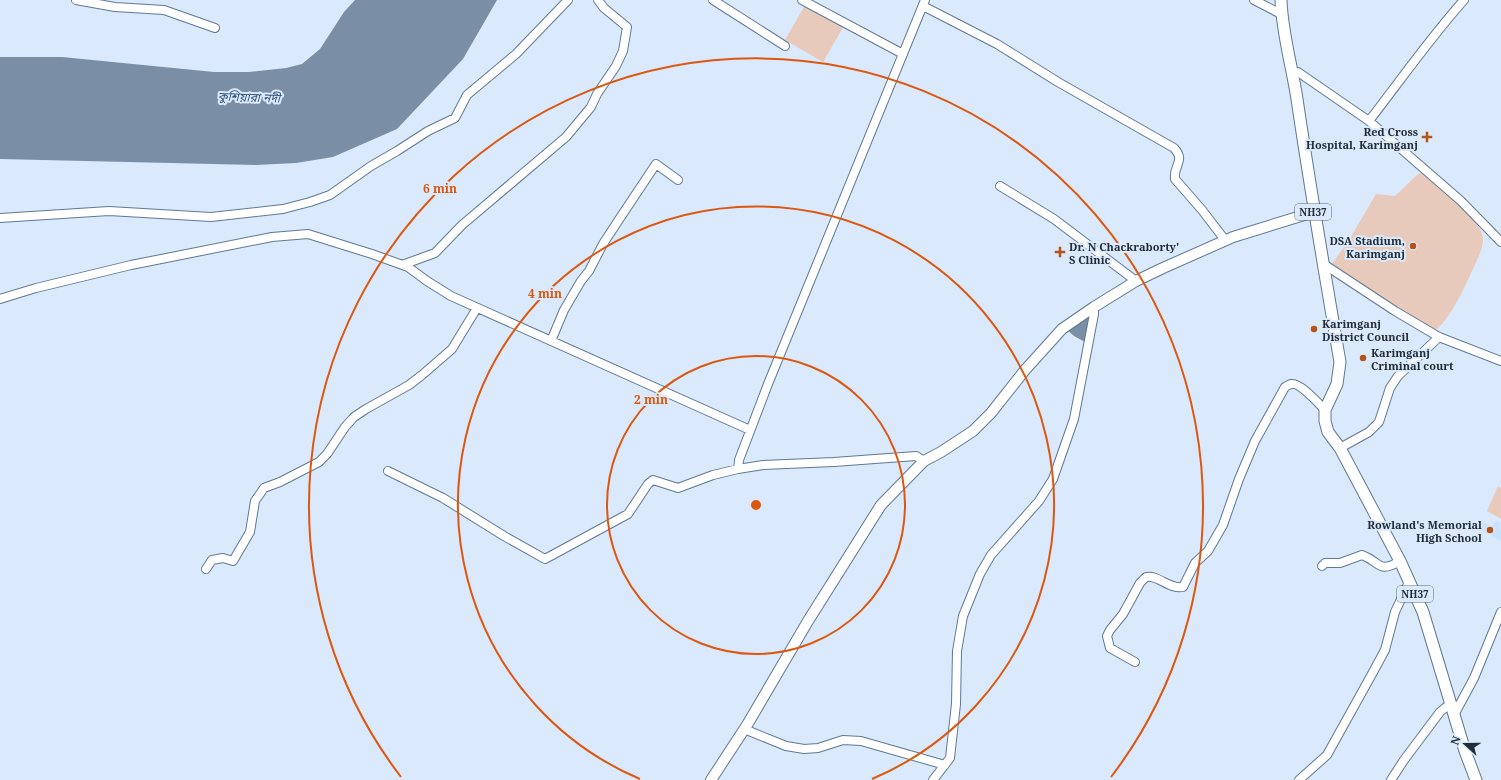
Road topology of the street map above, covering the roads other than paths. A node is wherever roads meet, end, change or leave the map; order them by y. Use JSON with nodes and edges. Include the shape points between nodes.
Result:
{"nodes":[{"id":1,"x":76,"y":0,"type":"edge"},
{"id":2,"x":568,"y":0,"type":"edge"},
{"id":3,"x":598,"y":0,"type":"edge"},
{"id":4,"x":713,"y":0,"type":"edge"},
{"id":5,"x":802,"y":0,"type":"edge"},
{"id":6,"x":1254,"y":0,"type":"edge"},
{"id":7,"x":1281,"y":0,"type":"edge"},
{"id":8,"x":1464,"y":0,"type":"edge"},
{"id":9,"x":924,"y":3,"type":"edge"},
{"id":10,"x":1281,"y":14,"type":"junction"},
{"id":11,"x":215,"y":28,"type":"dead end"},
{"id":12,"x":785,"y":46,"type":"dead end"},
{"id":13,"x":903,"y":54,"type":"junction"},
{"id":14,"x":1293,"y":73,"type":"junction"},
{"id":15,"x":1368,"y":121,"type":"junction"},
{"id":16,"x":678,"y":180,"type":"dead end"},
{"id":17,"x":1000,"y":186,"type":"dead end"},
{"id":18,"x":1314,"y":212,"type":"junction"},
{"id":19,"x":0,"y":218,"type":"edge"},
{"id":20,"x":1225,"y":240,"type":"junction"},
{"id":21,"x":1501,"y":242,"type":"edge"},
{"id":22,"x":1322,"y":263,"type":"junction"},
{"id":23,"x":402,"y":265,"type":"junction"},
{"id":24,"x":1136,"y":281,"type":"junction"},
{"id":25,"x":0,"y":299,"type":"edge"},
{"id":26,"x":1094,"y":307,"type":"junction"},
{"id":27,"x":477,"y":308,"type":"junction"},
{"id":28,"x":1439,"y":337,"type":"junction"},
{"id":29,"x":551,"y":341,"type":"junction"},
{"id":30,"x":1501,"y":361,"type":"edge"},
{"id":31,"x":1325,"y":410,"type":"junction"},
{"id":32,"x":750,"y":430,"type":"junction"},
{"id":33,"x":1340,"y":448,"type":"junction"},
{"id":34,"x":924,"y":461,"type":"junction"},
{"id":35,"x":738,"y":469,"type":"junction"},
{"id":36,"x":388,"y":471,"type":"dead end"},
{"id":37,"x":1400,"y":560,"type":"junction"},
{"id":38,"x":1322,"y":566,"type":"dead end"},
{"id":39,"x":206,"y":569,"type":"dead end"},
{"id":40,"x":1409,"y":582,"type":"junction"},
{"id":41,"x":1501,"y":612,"type":"edge"},
{"id":42,"x":1135,"y":662,"type":"dead end"},
{"id":43,"x":1453,"y":711,"type":"junction"},
{"id":44,"x":744,"y":729,"type":"junction"},
{"id":45,"x":945,"y":765,"type":"junction"},
{"id":46,"x":711,"y":780,"type":"edge"},
{"id":47,"x":933,"y":780,"type":"edge"},
{"id":48,"x":1299,"y":780,"type":"edge"},
{"id":49,"x":1391,"y":780,"type":"edge"},
{"id":50,"x":1476,"y":780,"type":"edge"}],
"edges":[{"from":1,"to":11,"type":"street","via":[[115,7],[164,10]]},
{"from":2,"to":19,"type":"street","via":[[516,54],[467,95],[455,118],[428,131],[371,166],[330,195],[283,209],[211,217],[109,211]]},
{"from":3,"to":23,"type":"street","via":[[627,27],[623,51],[591,107],[566,137],[462,226],[435,253]]},
{"from":4,"to":12,"type":"street"},
{"from":5,"to":13,"type":"street"},
{"from":6,"to":10,"type":"street"},
{"from":7,"to":10,"type":"highway","number":"NH37"},
{"from":8,"to":15,"type":"street","via":[[1438,29]]},
{"from":9,"to":13,"type":"street"},
{"from":9,"to":20,"type":"street","via":[[1174,148],[1180,160],[1174,173],[1175,179]]},
{"from":10,"to":14,"type":"highway","number":"NH37"},
{"from":13,"to":32,"type":"street"},
{"from":14,"to":15,"type":"street","via":[[1298,72]]},
{"from":14,"to":18,"type":"highway","number":"NH37"},
{"from":15,"to":21,"type":"street","via":[[1461,201]]},
{"from":16,"to":29,"type":"street","via":[[656,164],[581,281],[564,310]]},
{"from":17,"to":24,"type":"street","via":[[1054,219]]},
{"from":18,"to":20,"type":"main road"},
{"from":18,"to":22,"type":"highway","number":"NH37"},
{"from":20,"to":24,"type":"main road"},
{"from":22,"to":28,"type":"street"},
{"from":22,"to":31,"type":"highway","number":"NH37","via":[[1340,362],[1337,384]]},
{"from":23,"to":25,"type":"street","via":[[308,234],[272,237],[130,265]]},
{"from":23,"to":27,"type":"street","via":[[451,296]]},
{"from":24,"to":26,"type":"main road"},
{"from":26,"to":34,"type":"main road","via":[[1062,329],[1049,342],[991,414],[973,431]]},
{"from":26,"to":45,"type":"street","via":[[1074,419],[1053,479],[1040,501],[991,555],[980,574],[963,616],[957,651],[956,704],[950,758]]},
{"from":27,"to":29,"type":"street"},
{"from":27,"to":39,"type":"street","via":[[452,349],[422,375],[354,417],[328,454],[319,462],[264,488],[255,501],[250,532],[233,561],[223,558],[212,560]]},
{"from":28,"to":30,"type":"street"},
{"from":28,"to":33,"type":"street","via":[[1398,376],[1390,388],[1379,422],[1370,432]]},
{"from":29,"to":32,"type":"street"},
{"from":31,"to":33,"type":"highway","number":"NH37","via":[[1328,432]]},
{"from":31,"to":42,"type":"street","via":[[1302,388],[1290,383],[1285,387],[1255,441],[1223,525],[1208,551],[1195,563],[1182,587],[1177,588],[1152,577],[1146,577],[1110,630],[1107,636],[1110,648]]},
{"from":32,"to":35,"type":"street"},
{"from":33,"to":37,"type":"highway","number":"NH37"},
{"from":34,"to":35,"type":"street","via":[[916,456],[763,465]]},
{"from":34,"to":44,"type":"main road","via":[[881,505]]},
{"from":35,"to":36,"type":"street","via":[[678,488],[653,480],[628,514],[545,559],[443,498]]},
{"from":37,"to":38,"type":"street","via":[[1385,568],[1362,555],[1340,563],[1325,563]]},
{"from":37,"to":40,"type":"highway","number":"NH37"},
{"from":40,"to":43,"type":"highway","number":"NH37","via":[[1423,612]]},
{"from":40,"to":48,"type":"street","via":[[1395,612],[1385,650],[1372,674],[1327,755]]},
{"from":41,"to":43,"type":"street","via":[[1474,678]]},
{"from":43,"to":49,"type":"street","via":[[1446,707],[1440,712]]},
{"from":43,"to":50,"type":"highway","number":"NH37"},
{"from":44,"to":45,"type":"street","via":[[786,746],[804,749],[818,748],[844,740],[861,741]]},
{"from":44,"to":46,"type":"main road"},
{"from":45,"to":47,"type":"street"}]}
